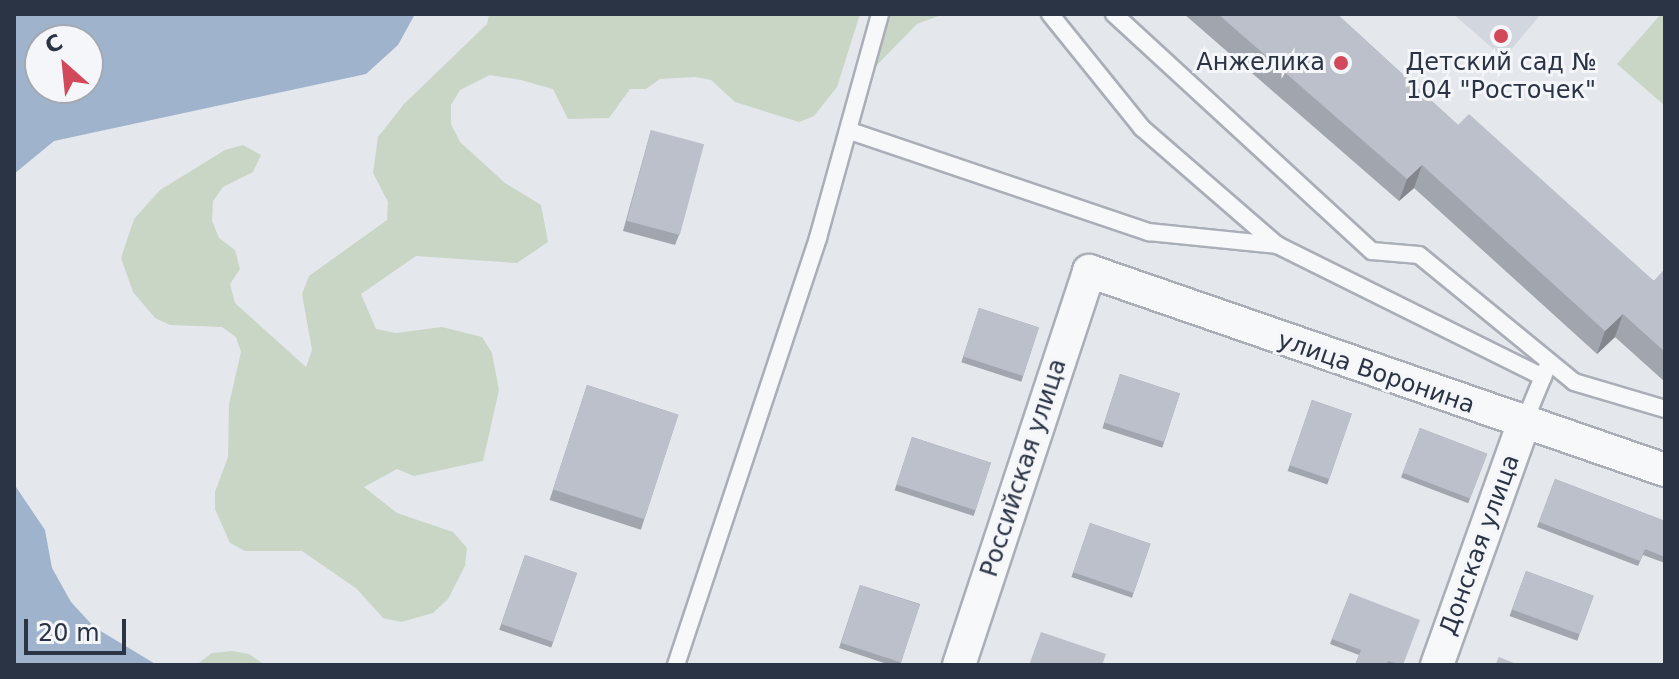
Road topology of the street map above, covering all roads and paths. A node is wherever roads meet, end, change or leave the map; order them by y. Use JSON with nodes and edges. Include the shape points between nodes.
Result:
{"nodes":[{"id":1,"x":880,"y":14,"type":"edge"},
{"id":2,"x":1050,"y":14,"type":"edge"},
{"id":3,"x":1114,"y":14,"type":"edge"},
{"id":4,"x":850,"y":131,"type":"junction"},
{"id":5,"x":1277,"y":245,"type":"junction"},
{"id":6,"x":1089,"y":271,"type":"joint"},
{"id":7,"x":1546,"y":370,"type":"junction"},
{"id":8,"x":1665,"y":409,"type":"edge"},
{"id":9,"x":1523,"y":425,"type":"junction"},
{"id":10,"x":1665,"y":470,"type":"edge"},
{"id":11,"x":676,"y":665,"type":"edge"},
{"id":12,"x":959,"y":665,"type":"edge"},
{"id":13,"x":1437,"y":665,"type":"edge"}],
"edges":[{"from":1,"to":4,"type":"lane"},
{"from":2,"to":5,"type":"lane","via":[[1142,128]]},
{"from":3,"to":7,"type":"lane","via":[[1372,251],[1419,255]]},
{"from":4,"to":5,"type":"lane","via":[[1149,232]]},
{"from":4,"to":11,"type":"lane"},
{"from":5,"to":7,"type":"lane"},
{"from":6,"to":9,"type":"street","name":"улица Воронина"},
{"from":6,"to":12,"type":"street","name":"Российская улица"},
{"from":7,"to":8,"type":"lane"},
{"from":7,"to":9,"type":"lane"},
{"from":9,"to":10,"type":"street","name":"улица Воронина"},
{"from":9,"to":13,"type":"street","name":"Донская улица"}]}
